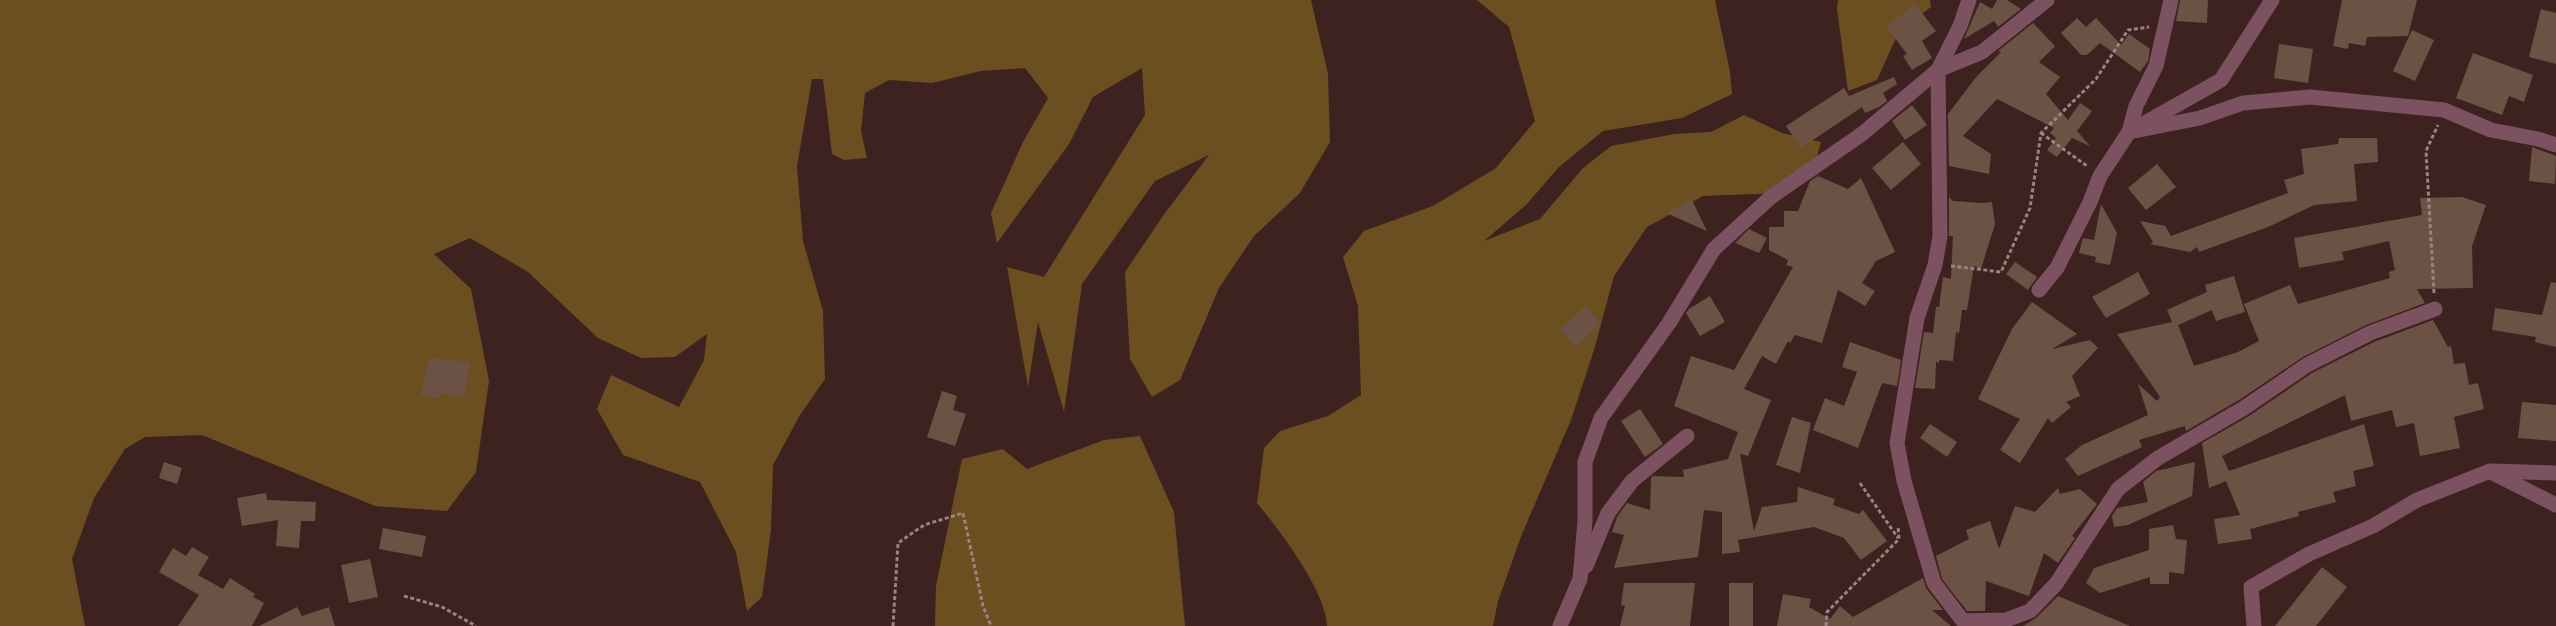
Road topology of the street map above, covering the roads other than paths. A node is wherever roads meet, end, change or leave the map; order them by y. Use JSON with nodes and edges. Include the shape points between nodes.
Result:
{"nodes":[{"id":1,"x":1969,"y":0,"type":"edge"},
{"id":2,"x":2047,"y":0,"type":"edge"},
{"id":3,"x":2171,"y":0,"type":"edge"},
{"id":4,"x":2272,"y":0,"type":"edge"},
{"id":5,"x":1938,"y":70,"type":"junction"},
{"id":6,"x":2128,"y":132,"type":"junction"},
{"id":7,"x":2556,"y":145,"type":"edge"},
{"id":8,"x":2039,"y":290,"type":"dead end"},
{"id":9,"x":2435,"y":309,"type":"road end"},
{"id":10,"x":1687,"y":436,"type":"dead end"},
{"id":11,"x":2490,"y":471,"type":"junction"},
{"id":12,"x":2556,"y":472,"type":"edge"},
{"id":13,"x":2556,"y":505,"type":"edge"},
{"id":14,"x":1580,"y":579,"type":"junction"},
{"id":15,"x":1560,"y":626,"type":"edge"},
{"id":16,"x":2254,"y":626,"type":"edge"}],
"edges":[{"from":1,"to":5,"type":"street"},
{"from":2,"to":5,"type":"street","via":[[1982,52]]},
{"from":3,"to":6,"type":"street","via":[[2156,66],[2136,106]]},
{"from":4,"to":6,"type":"street","via":[[2221,80]]},
{"from":5,"to":9,"type":"street","via":[[1940,236],[1935,264],[1917,318],[1897,443],[1904,481],[1934,583],[1963,621],[2006,620],[2030,611],[2056,584],[2118,489],[2158,458],[2244,408],[2307,365],[2370,334]]},
{"from":5,"to":14,"type":"street","via":[[1862,134],[1771,197],[1714,249],[1669,324],[1601,418],[1585,462],[1585,521]]},
{"from":6,"to":7,"type":"street","via":[[2200,118],[2243,103],[2310,97],[2444,110],[2491,130]]},
{"from":6,"to":8,"type":"street","via":[[2100,176],[2057,268]]},
{"from":10,"to":14,"type":"street","via":[[1632,481],[1608,513]]},
{"from":11,"to":12,"type":"street"},
{"from":11,"to":13,"type":"street"},
{"from":11,"to":16,"type":"street","via":[[2417,500],[2373,526],[2309,554],[2251,587]]},
{"from":14,"to":15,"type":"street"}]}
